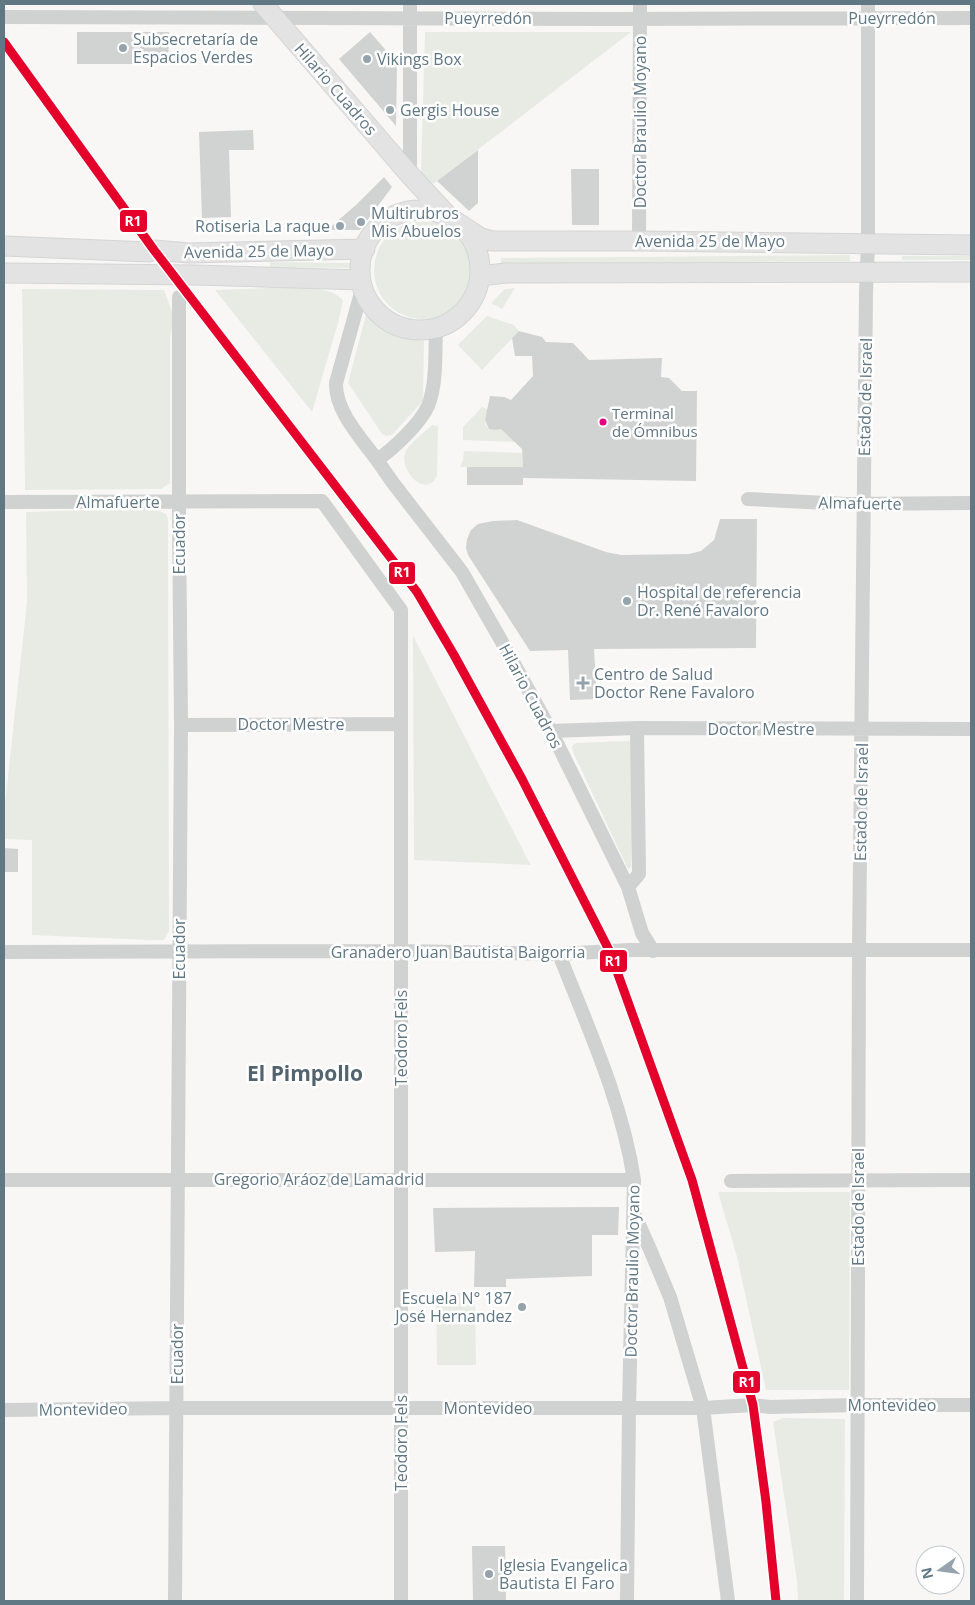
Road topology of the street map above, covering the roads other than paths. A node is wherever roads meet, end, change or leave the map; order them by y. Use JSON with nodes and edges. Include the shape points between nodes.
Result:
{"nodes":[{"id":1,"x":263,"y":4,"type":"edge"},
{"id":2,"x":410,"y":4,"type":"edge"},
{"id":3,"x":640,"y":4,"type":"edge"},
{"id":4,"x":868,"y":4,"type":"edge"},
{"id":5,"x":4,"y":17,"type":"edge"},
{"id":6,"x":275,"y":18,"type":"junction"},
{"id":7,"x":410,"y":18,"type":"junction"},
{"id":8,"x":640,"y":18,"type":"junction"},
{"id":9,"x":868,"y":18,"type":"junction"},
{"id":10,"x":971,"y":18,"type":"edge"},
{"id":11,"x":409,"y":174,"type":"junction"},
{"id":12,"x":403,"y":212,"type":"junction"},
{"id":13,"x":453,"y":220,"type":"junction"},
{"id":14,"x":639,"y":241,"type":"junction"},
{"id":15,"x":868,"y":243,"type":"junction"},
{"id":16,"x":971,"y":245,"type":"edge"},
{"id":17,"x":4,"y":246,"type":"edge"},
{"id":18,"x":364,"y":249,"type":"junction"},
{"id":19,"x":971,"y":272,"type":"edge"},
{"id":20,"x":4,"y":273,"type":"edge"},
{"id":21,"x":866,"y":273,"type":"junction"},
{"id":22,"x":480,"y":276,"type":"junction"},
{"id":23,"x":362,"y":283,"type":"junction"},
{"id":24,"x":180,"y":297,"type":"dead end"},
{"id":25,"x":436,"y":328,"type":"junction"},
{"id":26,"x":377,"y":460,"type":"junction"},
{"id":27,"x":748,"y":499,"type":"dead end"},
{"id":28,"x":322,"y":501,"type":"joint"},
{"id":29,"x":4,"y":502,"type":"edge"},
{"id":30,"x":179,"y":502,"type":"junction"},
{"id":31,"x":971,"y":503,"type":"edge"},
{"id":32,"x":864,"y":504,"type":"junction"},
{"id":33,"x":401,"y":724,"type":"junction"},
{"id":34,"x":181,"y":725,"type":"junction"},
{"id":35,"x":637,"y":728,"type":"junction"},
{"id":36,"x":862,"y":729,"type":"junction"},
{"id":37,"x":971,"y":729,"type":"edge"},
{"id":38,"x":551,"y":731,"type":"junction"},
{"id":39,"x":628,"y":887,"type":"junction"},
{"id":40,"x":859,"y":950,"type":"junction"},
{"id":41,"x":971,"y":950,"type":"edge"},
{"id":42,"x":401,"y":951,"type":"junction"},
{"id":43,"x":653,"y":951,"type":"junction"},
{"id":44,"x":4,"y":952,"type":"edge"},
{"id":45,"x":179,"y":952,"type":"junction"},
{"id":46,"x":559,"y":954,"type":"junction"},
{"id":47,"x":401,"y":1179,"type":"junction"},
{"id":48,"x":4,"y":1180,"type":"edge"},
{"id":49,"x":178,"y":1180,"type":"junction"},
{"id":50,"x":634,"y":1180,"type":"junction"},
{"id":51,"x":858,"y":1180,"type":"junction"},
{"id":52,"x":971,"y":1180,"type":"edge"},
{"id":53,"x":731,"y":1181,"type":"dead end"},
{"id":54,"x":633,"y":1213,"type":"junction"},
{"id":55,"x":857,"y":1405,"type":"junction"},
{"id":56,"x":971,"y":1405,"type":"edge"},
{"id":57,"x":177,"y":1408,"type":"junction"},
{"id":58,"x":401,"y":1408,"type":"junction"},
{"id":59,"x":629,"y":1408,"type":"junction"},
{"id":60,"x":703,"y":1408,"type":"junction"},
{"id":61,"x":4,"y":1410,"type":"edge"},
{"id":62,"x":175,"y":1601,"type":"edge"},
{"id":63,"x":400,"y":1601,"type":"edge"},
{"id":64,"x":627,"y":1601,"type":"edge"},
{"id":65,"x":728,"y":1601,"type":"edge"},
{"id":66,"x":857,"y":1601,"type":"edge"}],
"edges":[{"from":1,"to":6,"type":"main road","name":"Hilario Cuadros"},
{"from":2,"to":7,"type":"street"},
{"from":3,"to":8,"type":"street","name":"Doctor Braulio Moyano"},
{"from":4,"to":9,"type":"street","name":"Estado de Israel"},
{"from":5,"to":6,"type":"street","name":"Pueyrredón"},
{"from":6,"to":7,"type":"street","name":"Pueyrredón"},
{"from":6,"to":11,"type":"main road","name":"Hilario Cuadros"},
{"from":7,"to":8,"type":"street","name":"Pueyrredón"},
{"from":7,"to":11,"type":"street"},
{"from":8,"to":9,"type":"street","name":"Pueyrredón"},
{"from":8,"to":14,"type":"street","name":"Doctor Braulio Moyano"},
{"from":9,"to":10,"type":"street","name":"Pueyrredón"},
{"from":9,"to":15,"type":"street","name":"Estado de Israel"},
{"from":11,"to":12,"type":"main road","via":[[410,203]]},
{"from":11,"to":13,"type":"main road","name":"Hilario Cuadros"},
{"from":12,"to":13,"type":"main road","name":"Avenida 25 de Mayo","via":[[430,211]]},
{"from":12,"to":18,"type":"main road","name":"Avenida 25 de Mayo","via":[[380,226]]},
{"from":13,"to":14,"type":"main road","name":"Avenida 25 de Mayo","via":[[481,238],[492,241]]},
{"from":13,"to":22,"type":"main road","via":[[467,232],[475,245]]},
{"from":14,"to":15,"type":"main road","name":"Avenida 25 de Mayo"},
{"from":15,"to":16,"type":"main road","name":"Avenida 25 de Mayo"},
{"from":15,"to":21,"type":"street","name":"Estado de Israel"},
{"from":17,"to":18,"type":"main road","name":"Avenida 25 de Mayo","via":[[189,253]]},
{"from":18,"to":23,"type":"main road","name":"Avenida 25 de Mayo"},
{"from":19,"to":21,"type":"main road","name":"Avenida 25 de Mayo"},
{"from":20,"to":23,"type":"main road","name":"Avenida 25 de Mayo","via":[[194,275]]},
{"from":21,"to":22,"type":"main road","name":"Avenida 25 de Mayo","via":[[506,273]]},
{"from":21,"to":32,"type":"street","name":"Estado de Israel"},
{"from":22,"to":25,"type":"main road","via":[[478,288],[463,312]]},
{"from":23,"to":25,"type":"main road","via":[[372,305],[394,324],[422,330]]},
{"from":23,"to":26,"type":"street","name":"Hilario Cuadros","via":[[336,392],[343,413]]},
{"from":24,"to":30,"type":"street","name":"Ecuador"},
{"from":25,"to":26,"type":"street","via":[[428,406],[422,418]]},
{"from":26,"to":38,"type":"street","name":"Hilario Cuadros","via":[[462,572]]},
{"from":27,"to":32,"type":"street","name":"Almafuerte"},
{"from":28,"to":30,"type":"street","name":"Almafuerte"},
{"from":28,"to":33,"type":"street","name":"Teodoro Fels","via":[[400,610]]},
{"from":29,"to":30,"type":"street","name":"Almafuerte"},
{"from":30,"to":34,"type":"street","name":"Ecuador"},
{"from":31,"to":32,"type":"street","name":"Almafuerte"},
{"from":32,"to":36,"type":"street","name":"Estado de Israel"},
{"from":33,"to":34,"type":"street","name":"Doctor Mestre"},
{"from":33,"to":42,"type":"street","name":"Teodoro Fels"},
{"from":34,"to":45,"type":"street","name":"Ecuador"},
{"from":35,"to":36,"type":"street","name":"Doctor Mestre"},
{"from":35,"to":38,"type":"street","name":"Doctor Mestre"},
{"from":35,"to":39,"type":"street","via":[[638,874]]},
{"from":36,"to":37,"type":"street","name":"Doctor Mestre"},
{"from":36,"to":40,"type":"street","name":"Estado de Israel"},
{"from":38,"to":39,"type":"street","name":"Hilario Cuadros"},
{"from":39,"to":43,"type":"street","name":"Hilario Cuadros","via":[[642,933]]},
{"from":40,"to":41,"type":"street","name":"Granadero Juan Bautista Baigorria"},
{"from":40,"to":43,"type":"street","name":"Granadero Juan Bautista Baigorria"},
{"from":40,"to":51,"type":"street","name":"Estado de Israel"},
{"from":42,"to":45,"type":"street","name":"Granadero Juan Bautista Baigorria"},
{"from":42,"to":46,"type":"street","name":"Granadero Juan Bautista Baigorria"},
{"from":42,"to":47,"type":"street","name":"Teodoro Fels"},
{"from":43,"to":46,"type":"street","name":"Granadero Juan Bautista Baigorria"},
{"from":44,"to":45,"type":"street","name":"Granadero Juan Bautista Baigorria"},
{"from":45,"to":49,"type":"street","name":"Ecuador"},
{"from":46,"to":50,"type":"street","name":"Doctor Braulio Moyano","via":[[613,1094],[630,1150]]},
{"from":47,"to":49,"type":"street","name":"Gregorio Aráoz de Lamadrid"},
{"from":47,"to":50,"type":"street","name":"Gregorio Aráoz de Lamadrid"},
{"from":47,"to":58,"type":"street","name":"Teodoro Fels"},
{"from":48,"to":49,"type":"street","name":"Gregorio Aráoz de Lamadrid"},
{"from":49,"to":57,"type":"street","name":"Ecuador"},
{"from":50,"to":54,"type":"street","name":"Doctor Braulio Moyano"},
{"from":51,"to":52,"type":"street"},
{"from":51,"to":53,"type":"street"},
{"from":51,"to":55,"type":"street","name":"Estado de Israel"},
{"from":54,"to":59,"type":"street","name":"Doctor Braulio Moyano"},
{"from":54,"to":60,"type":"street","via":[[670,1297]]},
{"from":55,"to":56,"type":"street","name":"Montevideo"},
{"from":55,"to":60,"type":"street","name":"Montevideo"},
{"from":55,"to":66,"type":"street","name":"Estado de Israel"},
{"from":57,"to":58,"type":"street","name":"Montevideo"},
{"from":57,"to":61,"type":"street","name":"Montevideo"},
{"from":57,"to":62,"type":"street","name":"Ecuador"},
{"from":58,"to":59,"type":"street","name":"Montevideo"},
{"from":58,"to":63,"type":"street","name":"Teodoro Fels"},
{"from":59,"to":60,"type":"street","name":"Montevideo"},
{"from":59,"to":64,"type":"street","name":"Doctor Braulio Moyano"},
{"from":60,"to":65,"type":"street"}]}
